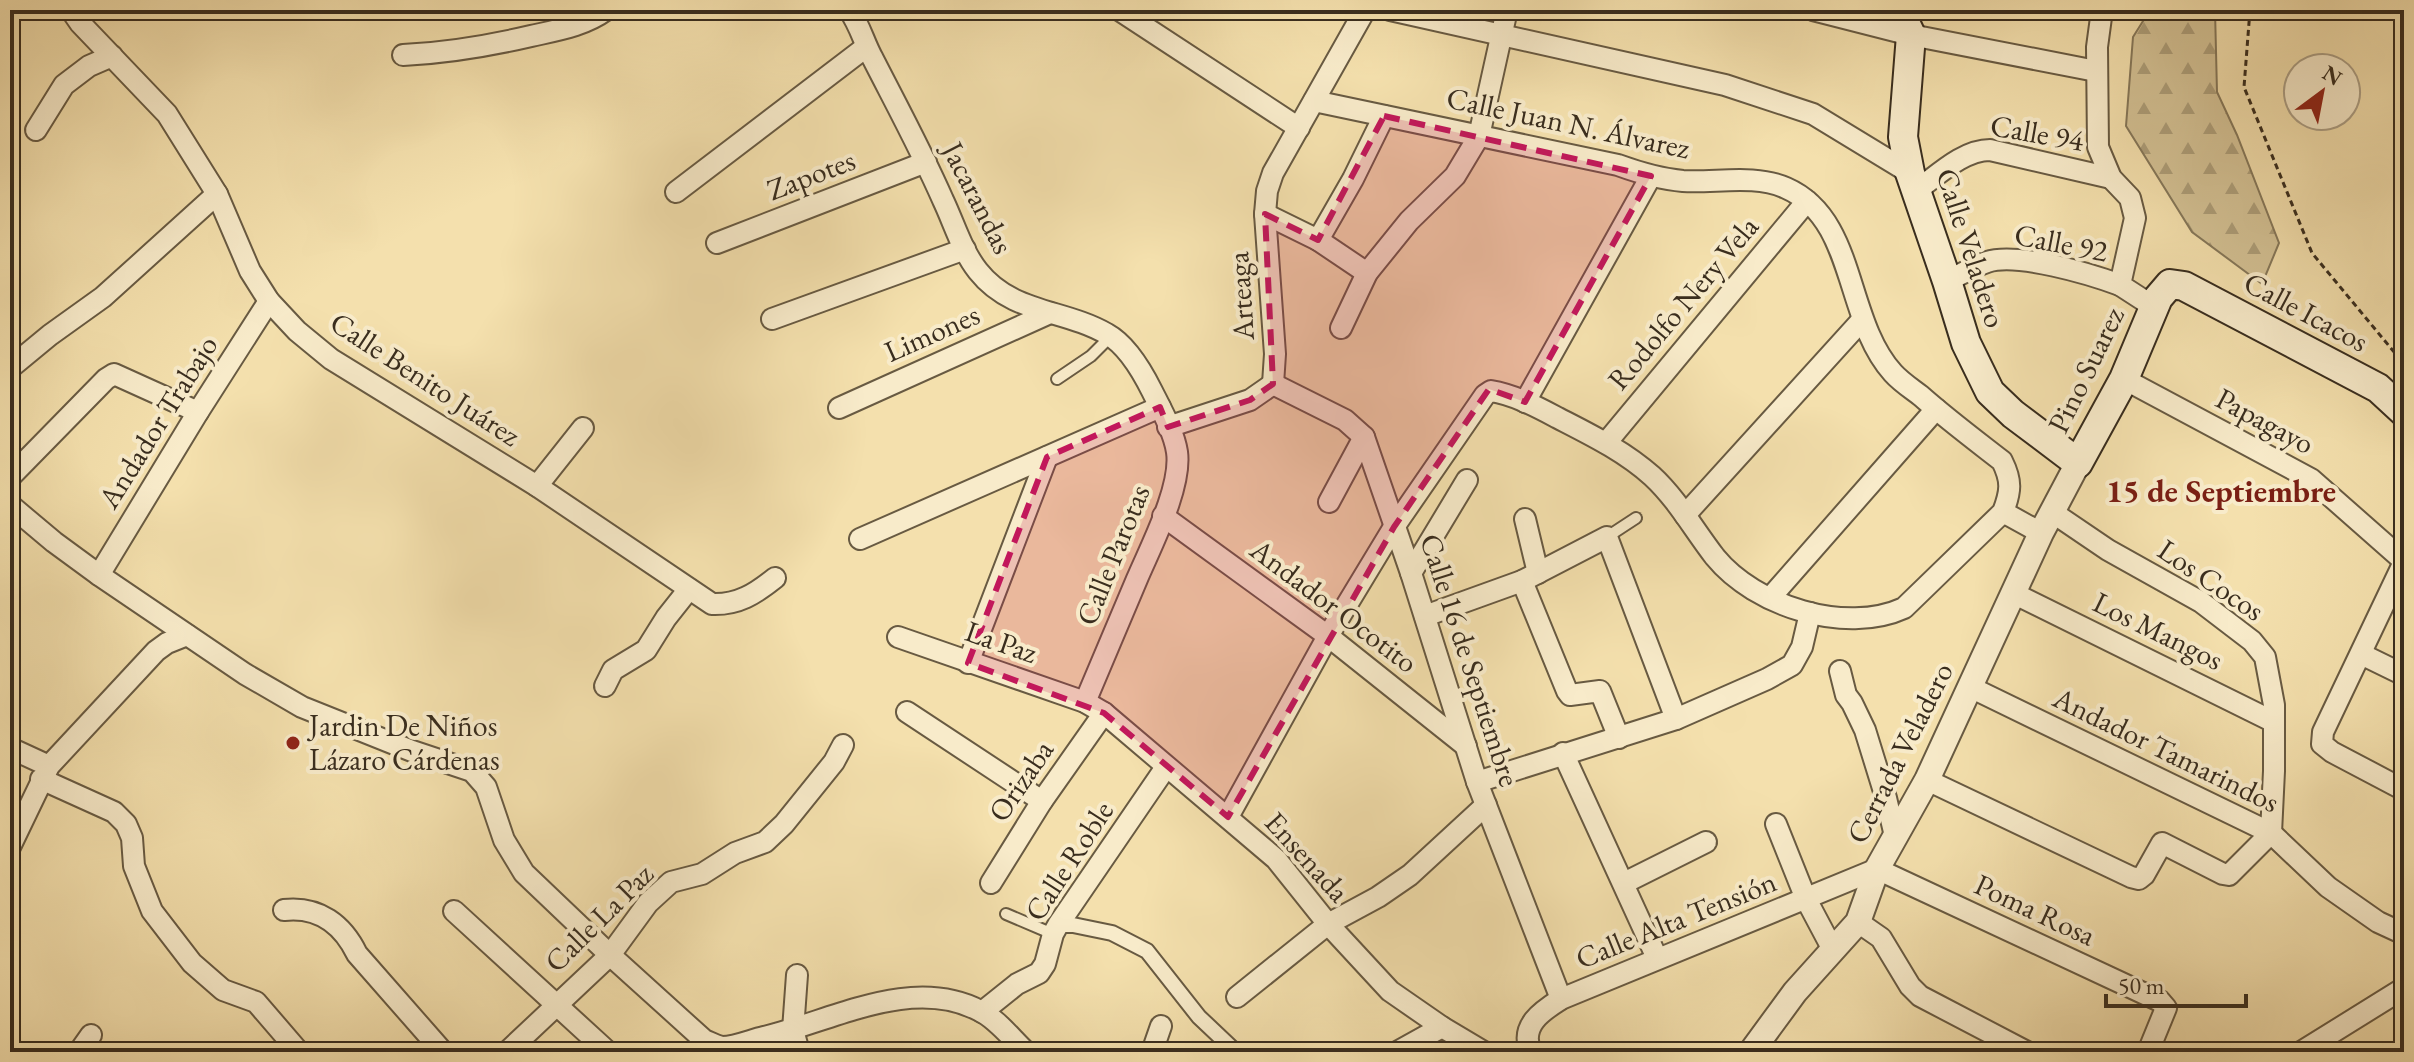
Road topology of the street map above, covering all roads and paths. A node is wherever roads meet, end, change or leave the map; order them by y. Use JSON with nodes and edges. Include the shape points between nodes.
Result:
{"nodes":[{"id":1,"x":71,"y":10,"type":"edge"},
{"id":2,"x":606,"y":10,"type":"edge"},
{"id":3,"x":1119,"y":10,"type":"edge"},
{"id":4,"x":1365,"y":10,"type":"edge"},
{"id":5,"x":1390,"y":10,"type":"edge"},
{"id":6,"x":1507,"y":10,"type":"edge"},
{"id":7,"x":1813,"y":10,"type":"edge"},
{"id":8,"x":2102,"y":10,"type":"edge"},
{"id":9,"x":2250,"y":10,"type":"edge"},
{"id":10,"x":858,"y":13,"type":"edge"},
{"id":11,"x":1905,"y":22,"type":"edge"},
{"id":12,"x":1503,"y":35,"type":"junction"},
{"id":13,"x":866,"y":47,"type":"junction"},
{"id":14,"x":403,"y":55,"type":"dead end"},
{"id":15,"x":112,"y":56,"type":"junction"},
{"id":16,"x":2096,"y":71,"type":"junction"},
{"id":17,"x":1314,"y":101,"type":"junction"},
{"id":18,"x":1384,"y":116,"type":"junction"},
{"id":19,"x":1299,"y":128,"type":"junction"},
{"id":20,"x":36,"y":130,"type":"dead end"},
{"id":21,"x":1479,"y":136,"type":"junction"},
{"id":22,"x":926,"y":162,"type":"junction"},
{"id":23,"x":1651,"y":176,"type":"junction"},
{"id":24,"x":2111,"y":178,"type":"junction"},
{"id":25,"x":1913,"y":182,"type":"junction"},
{"id":26,"x":676,"y":192,"type":"dead end"},
{"id":27,"x":217,"y":194,"type":"junction"},
{"id":28,"x":1807,"y":201,"type":"junction"},
{"id":29,"x":1265,"y":214,"type":"junction"},
{"id":30,"x":1318,"y":240,"type":"junction"},
{"id":31,"x":717,"y":243,"type":"dead end"},
{"id":32,"x":965,"y":249,"type":"junction"},
{"id":33,"x":1367,"y":273,"type":"junction"},
{"id":34,"x":1947,"y":281,"type":"junction"},
{"id":35,"x":2120,"y":285,"type":"junction"},
{"id":36,"x":2162,"y":296,"type":"junction"},
{"id":37,"x":269,"y":301,"type":"junction"},
{"id":38,"x":1050,"y":313,"type":"junction"},
{"id":39,"x":772,"y":319,"type":"dead end"},
{"id":40,"x":1862,"y":320,"type":"junction"},
{"id":41,"x":1341,"y":328,"type":"dead end"},
{"id":42,"x":1111,"y":336,"type":"junction"},
{"id":43,"x":2404,"y":364,"type":"edge"},
{"id":44,"x":10,"y":368,"type":"edge"},
{"id":45,"x":1057,"y":379,"type":"dead end"},
{"id":46,"x":2124,"y":379,"type":"junction"},
{"id":47,"x":1273,"y":384,"type":"junction"},
{"id":48,"x":1525,"y":402,"type":"junction"},
{"id":49,"x":1160,"y":407,"type":"junction"},
{"id":50,"x":839,"y":408,"type":"dead end"},
{"id":51,"x":1936,"y":409,"type":"junction"},
{"id":52,"x":198,"y":412,"type":"junction"},
{"id":53,"x":2404,"y":412,"type":"edge"},
{"id":54,"x":1168,"y":427,"type":"junction"},
{"id":55,"x":583,"y":428,"type":"dead end"},
{"id":56,"x":1364,"y":437,"type":"junction"},
{"id":57,"x":1606,"y":443,"type":"junction"},
{"id":58,"x":1047,"y":457,"type":"junction"},
{"id":59,"x":2074,"y":471,"type":"junction"},
{"id":60,"x":10,"y":477,"type":"edge"},
{"id":61,"x":1467,"y":480,"type":"dead end"},
{"id":62,"x":537,"y":486,"type":"junction"},
{"id":63,"x":1329,"y":502,"type":"dead end"},
{"id":64,"x":10,"y":505,"type":"edge"},
{"id":65,"x":2003,"y":512,"type":"junction"},
{"id":66,"x":1685,"y":515,"type":"junction"},
{"id":67,"x":1163,"y":516,"type":"junction"},
{"id":68,"x":2049,"y":517,"type":"junction"},
{"id":69,"x":1636,"y":518,"type":"dead end"},
{"id":70,"x":1525,"y":519,"type":"dead end"},
{"id":71,"x":1394,"y":527,"type":"junction"},
{"id":72,"x":1607,"y":537,"type":"junction"},
{"id":73,"x":860,"y":539,"type":"dead end"},
{"id":74,"x":2404,"y":561,"type":"edge"},
{"id":75,"x":1411,"y":573,"type":"junction"},
{"id":76,"x":99,"y":575,"type":"junction"},
{"id":77,"x":1530,"y":577,"type":"junction"},
{"id":78,"x":775,"y":578,"type":"dead end"},
{"id":79,"x":689,"y":589,"type":"junction"},
{"id":80,"x":2015,"y":594,"type":"junction"},
{"id":81,"x":1770,"y":598,"type":"junction"},
{"id":82,"x":1810,"y":613,"type":"junction"},
{"id":83,"x":1425,"y":616,"type":"junction"},
{"id":84,"x":187,"y":635,"type":"junction"},
{"id":85,"x":1328,"y":636,"type":"junction"},
{"id":86,"x":898,"y":637,"type":"dead end"},
{"id":87,"x":2361,"y":654,"type":"junction"},
{"id":88,"x":968,"y":663,"type":"junction"},
{"id":89,"x":1840,"y":671,"type":"dead end"},
{"id":90,"x":2404,"y":675,"type":"edge"},
{"id":91,"x":605,"y":686,"type":"dead end"},
{"id":92,"x":1970,"y":687,"type":"junction"},
{"id":93,"x":1085,"y":702,"type":"junction"},
{"id":94,"x":907,"y":712,"type":"dead end"},
{"id":95,"x":1104,"y":713,"type":"junction"},
{"id":96,"x":1676,"y":719,"type":"junction"},
{"id":97,"x":2274,"y":722,"type":"junction"},
{"id":98,"x":1619,"y":738,"type":"junction"},
{"id":99,"x":843,"y":745,"type":"dead end"},
{"id":100,"x":1466,"y":746,"type":"junction"},
{"id":101,"x":10,"y":748,"type":"edge"},
{"id":102,"x":1563,"y":753,"type":"junction"},
{"id":103,"x":1166,"y":767,"type":"junction"},
{"id":104,"x":45,"y":773,"type":"junction"},
{"id":105,"x":1927,"y":780,"type":"junction"},
{"id":106,"x":1477,"y":782,"type":"junction"},
{"id":107,"x":2404,"y":790,"type":"edge"},
{"id":108,"x":1042,"y":801,"type":"junction"},
{"id":109,"x":1486,"y":805,"type":"junction"},
{"id":110,"x":1228,"y":817,"type":"junction"},
{"id":111,"x":1776,"y":824,"type":"dead end"},
{"id":112,"x":2271,"y":833,"type":"junction"},
{"id":113,"x":1895,"y":836,"type":"junction"},
{"id":114,"x":1706,"y":842,"type":"dead end"},
{"id":115,"x":11,"y":843,"type":"edge"},
{"id":116,"x":1877,"y":869,"type":"junction"},
{"id":117,"x":991,"y":883,"type":"dead end"},
{"id":118,"x":1624,"y":883,"type":"junction"},
{"id":119,"x":1806,"y":899,"type":"junction"},
{"id":120,"x":284,"y":910,"type":"dead end"},
{"id":121,"x":454,"y":911,"type":"dead end"},
{"id":122,"x":1006,"y":914,"type":"dead end"},
{"id":123,"x":1858,"y":922,"type":"junction"},
{"id":124,"x":1328,"y":924,"type":"junction"},
{"id":125,"x":1056,"y":929,"type":"junction"},
{"id":126,"x":2404,"y":934,"type":"edge"},
{"id":127,"x":1832,"y":948,"type":"junction"},
{"id":128,"x":610,"y":955,"type":"junction"},
{"id":129,"x":1657,"y":958,"type":"junction"},
{"id":130,"x":797,"y":975,"type":"dead end"},
{"id":131,"x":2404,"y":988,"type":"edge"},
{"id":132,"x":1237,"y":997,"type":"dead end"},
{"id":133,"x":1561,"y":999,"type":"junction"},
{"id":134,"x":555,"y":1005,"type":"junction"},
{"id":135,"x":982,"y":1012,"type":"junction"},
{"id":136,"x":1161,"y":1026,"type":"dead end"},
{"id":137,"x":1442,"y":1027,"type":"junction"},
{"id":138,"x":793,"y":1030,"type":"junction"},
{"id":139,"x":91,"y":1035,"type":"dead end"},
{"id":140,"x":2327,"y":1046,"type":"edge"},
{"id":141,"x":720,"y":1049,"type":"edge"},
{"id":142,"x":79,"y":1052,"type":"edge"},
{"id":143,"x":299,"y":1052,"type":"edge"},
{"id":144,"x":443,"y":1052,"type":"edge"},
{"id":145,"x":507,"y":1052,"type":"edge"},
{"id":146,"x":608,"y":1052,"type":"edge"},
{"id":147,"x":799,"y":1052,"type":"edge"},
{"id":148,"x":1026,"y":1052,"type":"edge"},
{"id":149,"x":1152,"y":1052,"type":"edge"},
{"id":150,"x":1236,"y":1052,"type":"edge"},
{"id":151,"x":1397,"y":1052,"type":"edge"},
{"id":152,"x":1484,"y":1052,"type":"edge"},
{"id":153,"x":1531,"y":1052,"type":"edge"},
{"id":154,"x":1751,"y":1052,"type":"edge"},
{"id":155,"x":2027,"y":1052,"type":"edge"},
{"id":156,"x":2148,"y":1052,"type":"edge"},
{"id":157,"x":2301,"y":1052,"type":"edge"}],
"edges":[{"from":1,"to":15,"type":"street","name":"Calle Benito Juárez"},
{"from":2,"to":14,"type":"street","via":[[575,26],[486,47]]},
{"from":3,"to":19,"type":"street"},
{"from":4,"to":17,"type":"street","name":"Arteaga"},
{"from":5,"to":12,"type":"street"},
{"from":6,"to":12,"type":"street"},
{"from":7,"to":11,"type":"street"},
{"from":8,"to":16,"type":"street","name":"Pino Suarez"},
{"from":9,"to":43,"type":"path","via":[[2244,87],[2312,253]]},
{"from":10,"to":13,"type":"street","name":"Jacarandas"},
{"from":11,"to":16,"type":"street"},
{"from":11,"to":25,"type":"main road","name":"Calle Veladero","via":[[1903,137]]},
{"from":12,"to":21,"type":"street"},
{"from":12,"to":25,"type":"street","via":[[1725,85],[1813,114]]},
{"from":13,"to":22,"type":"street","name":"Jacarandas"},
{"from":13,"to":26,"type":"street"},
{"from":15,"to":20,"type":"street","via":[[64,85]]},
{"from":15,"to":27,"type":"street","name":"Calle Benito Juárez","via":[[167,114]]},
{"from":16,"to":24,"type":"street","name":"Pino Suarez","via":[[2098,147]]},
{"from":17,"to":18,"type":"street","name":"Calle Juan N. Álvarez"},
{"from":17,"to":19,"type":"street","name":"Arteaga"},
{"from":18,"to":21,"type":"street","name":"Calle Juan N. Álvarez"},
{"from":18,"to":30,"type":"street"},
{"from":19,"to":29,"type":"street","name":"Arteaga","via":[[1273,173]]},
{"from":21,"to":23,"type":"street","name":"Calle Juan N. Álvarez"},
{"from":21,"to":33,"type":"street","via":[[1455,176]]},
{"from":22,"to":31,"type":"street","name":"Zapotes"},
{"from":22,"to":32,"type":"street","name":"Jacarandas"},
{"from":23,"to":28,"type":"street","name":"Calle Juan N. Álvarez","via":[[1768,181]]},
{"from":23,"to":48,"type":"street"},
{"from":24,"to":25,"type":"street","name":"Calle 94","via":[[1979,150]]},
{"from":24,"to":35,"type":"street","name":"Pino Suarez","via":[[2130,198],[2135,218]]},
{"from":25,"to":34,"type":"main road","name":"Calle Veladero"},
{"from":27,"to":37,"type":"street","name":"Calle Benito Juárez"},
{"from":27,"to":44,"type":"street","via":[[103,297]]},
{"from":28,"to":40,"type":"street","name":"Calle Juan N. Álvarez","via":[[1827,220]]},
{"from":28,"to":57,"type":"street","name":"Rodolfo Nery Vela"},
{"from":29,"to":30,"type":"street"},
{"from":29,"to":47,"type":"street","name":"Arteaga"},
{"from":30,"to":33,"type":"street"},
{"from":32,"to":38,"type":"street","name":"Jacarandas","via":[[996,288],[1019,304]]},
{"from":32,"to":39,"type":"street"},
{"from":33,"to":41,"type":"street"},
{"from":34,"to":35,"type":"street","name":"Calle 92","via":[[1987,262],[2009,259]]},
{"from":34,"to":59,"type":"main road","name":"Calle Veladero","via":[[1966,343],[1990,392]]},
{"from":35,"to":36,"type":"street","name":"Pino Suarez"},
{"from":36,"to":46,"type":"main road","name":"Pino Suarez"},
{"from":36,"to":53,"type":"main road","name":"Calle Icacos","via":[[2184,286],[2378,388]]},
{"from":37,"to":52,"type":"street","name":"Andador Trabajo"},
{"from":37,"to":62,"type":"street","name":"Calle Benito Juárez","via":[[331,359]]},
{"from":38,"to":42,"type":"street","name":"Jacarandas"},
{"from":38,"to":50,"type":"street","name":"Limones"},
{"from":40,"to":51,"type":"street","name":"Calle Juan N. Álvarez","via":[[1893,373]]},
{"from":40,"to":66,"type":"street"},
{"from":42,"to":45,"type":"lane"},
{"from":42,"to":49,"type":"street","name":"Jacarandas","via":[[1132,358]]},
{"from":46,"to":59,"type":"main road","name":"Pino Suarez"},
{"from":46,"to":74,"type":"street","name":"Papagayo","via":[[2311,479]]},
{"from":47,"to":54,"type":"street","via":[[1250,400]]},
{"from":47,"to":56,"type":"street","via":[[1345,420]]},
{"from":48,"to":57,"type":"street"},
{"from":48,"to":71,"type":"street","via":[[1491,391],[1485,395]]},
{"from":49,"to":54,"type":"street","name":"Jacarandas"},
{"from":49,"to":58,"type":"street"},
{"from":51,"to":65,"type":"street","name":"Calle Juan N. Álvarez","via":[[2002,461],[2010,478]]},
{"from":51,"to":81,"type":"street"},
{"from":52,"to":60,"type":"street","via":[[114,374]]},
{"from":52,"to":76,"type":"street","name":"Andador Trabajo"},
{"from":54,"to":67,"type":"street","name":"Calle Parotas","via":[[1177,452],[1176,476]]},
{"from":55,"to":62,"type":"street"},
{"from":56,"to":63,"type":"street"},
{"from":56,"to":71,"type":"street","name":"Calle 16 de Septiembre"},
{"from":57,"to":66,"type":"street","via":[[1652,476]]},
{"from":58,"to":73,"type":"street"},
{"from":58,"to":88,"type":"street"},
{"from":59,"to":68,"type":"street","name":"Cerrada Veladero"},
{"from":61,"to":75,"type":"street"},
{"from":62,"to":79,"type":"street","name":"Calle Benito Juárez"},
{"from":64,"to":76,"type":"street"},
{"from":65,"to":68,"type":"street"},
{"from":65,"to":82,"type":"street","via":[[1904,608],[1887,616],[1852,618]]},
{"from":66,"to":81,"type":"street","via":[[1717,559],[1744,584]]},
{"from":67,"to":85,"type":"street","name":"Andador Ocotito"},
{"from":67,"to":93,"type":"street","name":"Calle Parotas"},
{"from":68,"to":80,"type":"street","name":"Cerrada Veladero"},
{"from":68,"to":97,"type":"street","name":"Los Cocos","via":[[2201,602],[2252,641],[2265,657],[2271,678]]},
{"from":69,"to":72,"type":"lane"},
{"from":70,"to":77,"type":"street"},
{"from":71,"to":75,"type":"street","name":"Calle 16 de Septiembre"},
{"from":71,"to":85,"type":"street"},
{"from":72,"to":77,"type":"street"},
{"from":72,"to":96,"type":"street"},
{"from":74,"to":87,"type":"street"},
{"from":75,"to":83,"type":"street","name":"Calle 16 de Septiembre"},
{"from":76,"to":84,"type":"street"},
{"from":77,"to":83,"type":"street"},
{"from":77,"to":98,"type":"street","via":[[1567,691],[1575,696],[1600,691]]},
{"from":78,"to":79,"type":"street","name":"Calle Benito Juárez","via":[[747,598],[724,604],[712,604]]},
{"from":79,"to":91,"type":"street","via":[[646,650],[613,670]]},
{"from":80,"to":92,"type":"street","name":"Cerrada Veladero"},
{"from":80,"to":97,"type":"street","name":"Los Mangos"},
{"from":81,"to":82,"type":"street"},
{"from":82,"to":96,"type":"street","via":[[1792,665]]},
{"from":83,"to":100,"type":"street","name":"Calle 16 de Septiembre"},
{"from":84,"to":104,"type":"street","via":[[156,651]]},
{"from":84,"to":128,"type":"street","via":[[302,707],[472,771],[486,787],[504,840],[524,873]]},
{"from":85,"to":100,"type":"street","name":"Andador Ocotito"},
{"from":85,"to":110,"type":"street"},
{"from":86,"to":88,"type":"street","name":"La Paz"},
{"from":87,"to":90,"type":"street"},
{"from":87,"to":107,"type":"street","via":[[2322,744]]},
{"from":88,"to":93,"type":"street","name":"La Paz"},
{"from":89,"to":113,"type":"street","via":[[1865,730]]},
{"from":92,"to":105,"type":"street","name":"Cerrada Veladero"},
{"from":92,"to":112,"type":"street","name":"Andador Tamarindos"},
{"from":93,"to":95,"type":"street","name":"Ensenada"},
{"from":94,"to":108,"type":"street"},
{"from":95,"to":103,"type":"street","name":"Ensenada"},
{"from":95,"to":108,"type":"street","name":"Orizaba"},
{"from":96,"to":98,"type":"street"},
{"from":97,"to":112,"type":"street","name":"Los Cocos"},
{"from":98,"to":102,"type":"street"},
{"from":99,"to":128,"type":"street","name":"Calle La Paz","via":[[765,842],[702,874],[671,882],[648,903]]},
{"from":100,"to":106,"type":"street","name":"Calle 16 de Septiembre"},
{"from":101,"to":104,"type":"street"},
{"from":102,"to":106,"type":"street"},
{"from":102,"to":118,"type":"street"},
{"from":103,"to":110,"type":"street","name":"Ensenada"},
{"from":103,"to":125,"type":"street","name":"Calle Roble"},
{"from":104,"to":115,"type":"street"},
{"from":104,"to":143,"type":"street","via":[[126,824],[134,866],[152,911],[192,963],[223,990],[256,1002]]},
{"from":105,"to":112,"type":"street","via":[[2139,879],[2162,843],[2229,875]]},
{"from":105,"to":113,"type":"street","name":"Cerrada Veladero"},
{"from":106,"to":109,"type":"street","name":"Calle 16 de Septiembre"},
{"from":108,"to":117,"type":"street","name":"Orizaba"},
{"from":109,"to":124,"type":"street","via":[[1410,875]]},
{"from":109,"to":133,"type":"street","name":"Calle 16 de Septiembre"},
{"from":110,"to":124,"type":"street","name":"Ensenada","via":[[1276,859]]},
{"from":111,"to":119,"type":"street"},
{"from":112,"to":126,"type":"street","name":"Andador Tamarindos","via":[[2328,887]]},
{"from":113,"to":116,"type":"street","name":"Cerrada Veladero"},
{"from":114,"to":118,"type":"street"},
{"from":116,"to":119,"type":"street","name":"Calle Alta Tensión"},
{"from":116,"to":123,"type":"street","name":"Cerrada Veladero"},
{"from":116,"to":156,"type":"street","name":"Poma Rosa","via":[[2160,1001],[2166,1008]]},
{"from":118,"to":129,"type":"street"},
{"from":119,"to":127,"type":"street"},
{"from":119,"to":129,"type":"street","name":"Calle Alta Tensión"},
{"from":120,"to":144,"type":"street","via":[[313,912],[349,937],[357,954]]},
{"from":121,"to":134,"type":"street"},
{"from":122,"to":125,"type":"lane"},
{"from":123,"to":127,"type":"street","name":"Cerrada Veladero"},
{"from":123,"to":155,"type":"street","via":[[1881,938],[1920,996]]},
{"from":124,"to":132,"type":"street"},
{"from":124,"to":137,"type":"street","name":"Ensenada","via":[[1390,991]]},
{"from":125,"to":135,"type":"street","name":"Calle Roble","via":[[1039,973]]},
{"from":125,"to":150,"type":"street","via":[[1073,925],[1112,933],[1147,951],[1199,1017]]},
{"from":127,"to":154,"type":"street","name":"Cerrada Veladero"},
{"from":128,"to":134,"type":"street","name":"Calle La Paz"},
{"from":128,"to":141,"type":"street"},
{"from":129,"to":133,"type":"street","name":"Calle Alta Tensión"},
{"from":130,"to":138,"type":"street"},
{"from":131,"to":140,"type":"street"},
{"from":133,"to":153,"type":"street","name":"Calle Alta Tensión","via":[[1540,1012],[1529,1027]]},
{"from":134,"to":145,"type":"street","name":"Calle La Paz"},
{"from":134,"to":146,"type":"street"},
{"from":135,"to":138,"type":"street","via":[[949,998],[913,997]]},
{"from":135,"to":148,"type":"street"},
{"from":136,"to":149,"type":"street"},
{"from":137,"to":151,"type":"street"},
{"from":137,"to":152,"type":"street","name":"Ensenada"},
{"from":138,"to":141,"type":"street"},
{"from":138,"to":147,"type":"street"},
{"from":139,"to":142,"type":"street"},
{"from":140,"to":157,"type":"street"}]}
